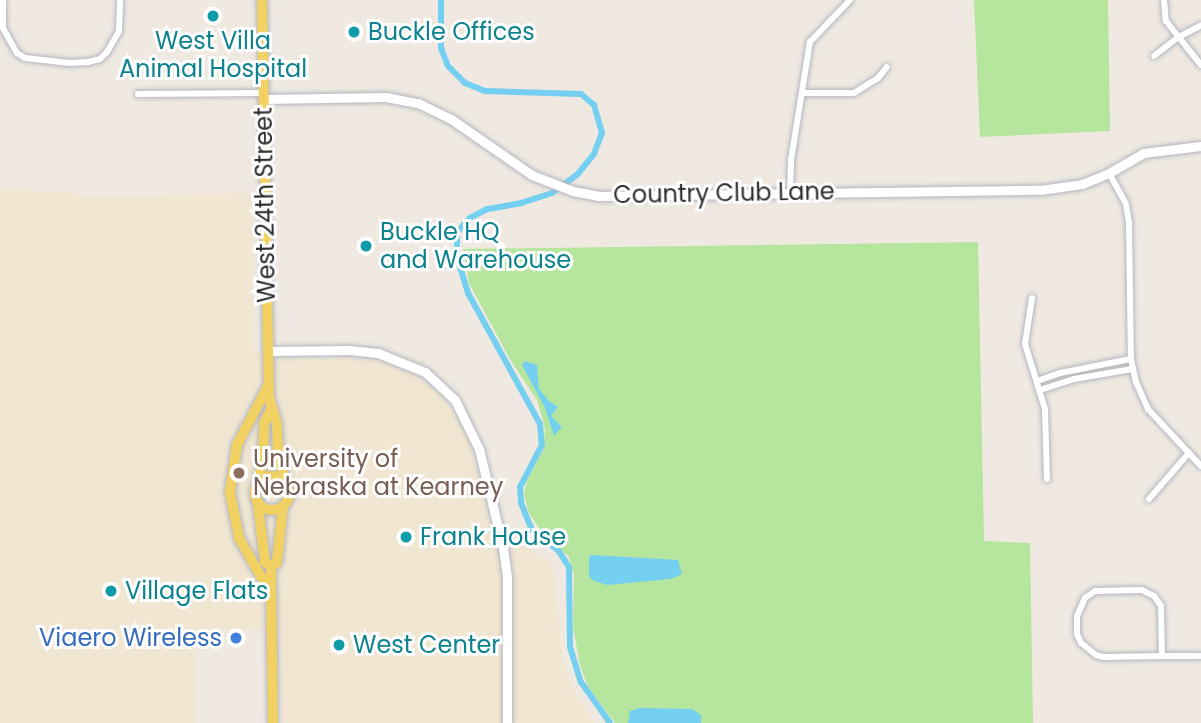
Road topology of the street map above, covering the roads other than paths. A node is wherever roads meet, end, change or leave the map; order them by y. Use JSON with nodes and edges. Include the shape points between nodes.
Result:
{"nodes":[{"id":1,"x":3,"y":0,"type":"edge"},
{"id":2,"x":120,"y":0,"type":"edge"},
{"id":3,"x":262,"y":0,"type":"edge"},
{"id":4,"x":850,"y":0,"type":"edge"},
{"id":5,"x":1164,"y":0,"type":"edge"},
{"id":6,"x":1201,"y":25,"type":"edge"},
{"id":7,"x":1177,"y":38,"type":"junction"},
{"id":8,"x":1154,"y":56,"type":"dead end"},
{"id":9,"x":1201,"y":65,"type":"edge"},
{"id":10,"x":887,"y":67,"type":"dead end"},
{"id":11,"x":802,"y":93,"type":"junction"},
{"id":12,"x":138,"y":94,"type":"dead end"},
{"id":13,"x":263,"y":96,"type":"junction"},
{"id":14,"x":1201,"y":146,"type":"edge"},
{"id":15,"x":1109,"y":173,"type":"junction"},
{"id":16,"x":790,"y":192,"type":"junction"},
{"id":17,"x":1032,"y":298,"type":"dead end"},
{"id":18,"x":268,"y":351,"type":"junction"},
{"id":19,"x":1131,"y":359,"type":"junction"},
{"id":20,"x":1132,"y":369,"type":"junction"},
{"id":21,"x":1037,"y":381,"type":"junction"},
{"id":22,"x":269,"y":386,"type":"junction"},
{"id":23,"x":1040,"y":390,"type":"junction"},
{"id":24,"x":271,"y":409,"type":"junction"},
{"id":25,"x":1188,"y":454,"type":"junction"},
{"id":26,"x":1201,"y":466,"type":"edge"},
{"id":27,"x":1047,"y":479,"type":"dead end"},
{"id":28,"x":258,"y":481,"type":"junction"},
{"id":29,"x":285,"y":481,"type":"junction"},
{"id":30,"x":1149,"y":499,"type":"dead end"},
{"id":31,"x":258,"y":504,"type":"junction"},
{"id":32,"x":283,"y":506,"type":"junction"},
{"id":33,"x":271,"y":567,"type":"junction"},
{"id":34,"x":271,"y":594,"type":"junction"},
{"id":35,"x":1162,"y":656,"type":"junction"},
{"id":36,"x":1201,"y":656,"type":"edge"},
{"id":37,"x":273,"y":723,"type":"edge"},
{"id":38,"x":507,"y":723,"type":"edge"}],
"edges":[{"from":1,"to":2,"type":"street","via":[[3,28],[17,53],[70,63],[100,59],[107,52],[119,31]]},
{"from":3,"to":13,"type":"main road","name":"West 24th Street"},
{"from":4,"to":11,"type":"street","via":[[810,42]]},
{"from":5,"to":7,"type":"street","via":[[1166,21]]},
{"from":6,"to":7,"type":"street"},
{"from":7,"to":8,"type":"street"},
{"from":7,"to":9,"type":"street"},
{"from":10,"to":11,"type":"street","via":[[854,93]]},
{"from":11,"to":16,"type":"street"},
{"from":12,"to":13,"type":"street"},
{"from":13,"to":16,"type":"street","name":"Country Club Lane","via":[[386,97],[418,103],[451,119],[548,183],[573,191],[598,195]]},
{"from":13,"to":18,"type":"main road","name":"West 24th Street"},
{"from":14,"to":15,"type":"street","name":"Country Club Lane","via":[[1143,153]]},
{"from":15,"to":16,"type":"street","name":"Country Club Lane","via":[[1082,184],[1040,190]]},
{"from":15,"to":19,"type":"street","via":[[1126,204],[1129,223]]},
{"from":17,"to":21,"type":"street","via":[[1025,344]]},
{"from":18,"to":22,"type":"main road","name":"West 24th Street"},
{"from":18,"to":38,"type":"street","via":[[378,353],[425,372],[455,400],[479,449],[503,548]]},
{"from":19,"to":20,"type":"street"},
{"from":19,"to":21,"type":"street"},
{"from":20,"to":23,"type":"street"},
{"from":20,"to":25,"type":"street","via":[[1149,409]]},
{"from":21,"to":23,"type":"street"},
{"from":22,"to":24,"type":"main road","name":"West 24th Street"},
{"from":22,"to":34,"type":"main road","via":[[237,445],[230,492],[239,538]]},
{"from":23,"to":27,"type":"street","via":[[1047,426]]},
{"from":24,"to":28,"type":"main road","name":"West 24th Street","via":[[264,423]]},
{"from":24,"to":29,"type":"main road","name":"West 24th Street"},
{"from":25,"to":26,"type":"street"},
{"from":25,"to":30,"type":"street"},
{"from":28,"to":29,"type":"main road","via":[[272,475]]},
{"from":28,"to":31,"type":"main road"},
{"from":29,"to":32,"type":"main road","via":[[289,495]]},
{"from":31,"to":32,"type":"main road","via":[[272,510]]},
{"from":31,"to":33,"type":"main road","via":[[265,562]]},
{"from":32,"to":33,"type":"main road","via":[[277,562]]},
{"from":33,"to":34,"type":"main road"},
{"from":34,"to":37,"type":"main road"},
{"from":35,"to":35,"type":"street","via":[[1161,606],[1154,596],[1142,590],[1095,591],[1085,598],[1077,616],[1077,634],[1096,655]]},
{"from":35,"to":36,"type":"street"}]}
